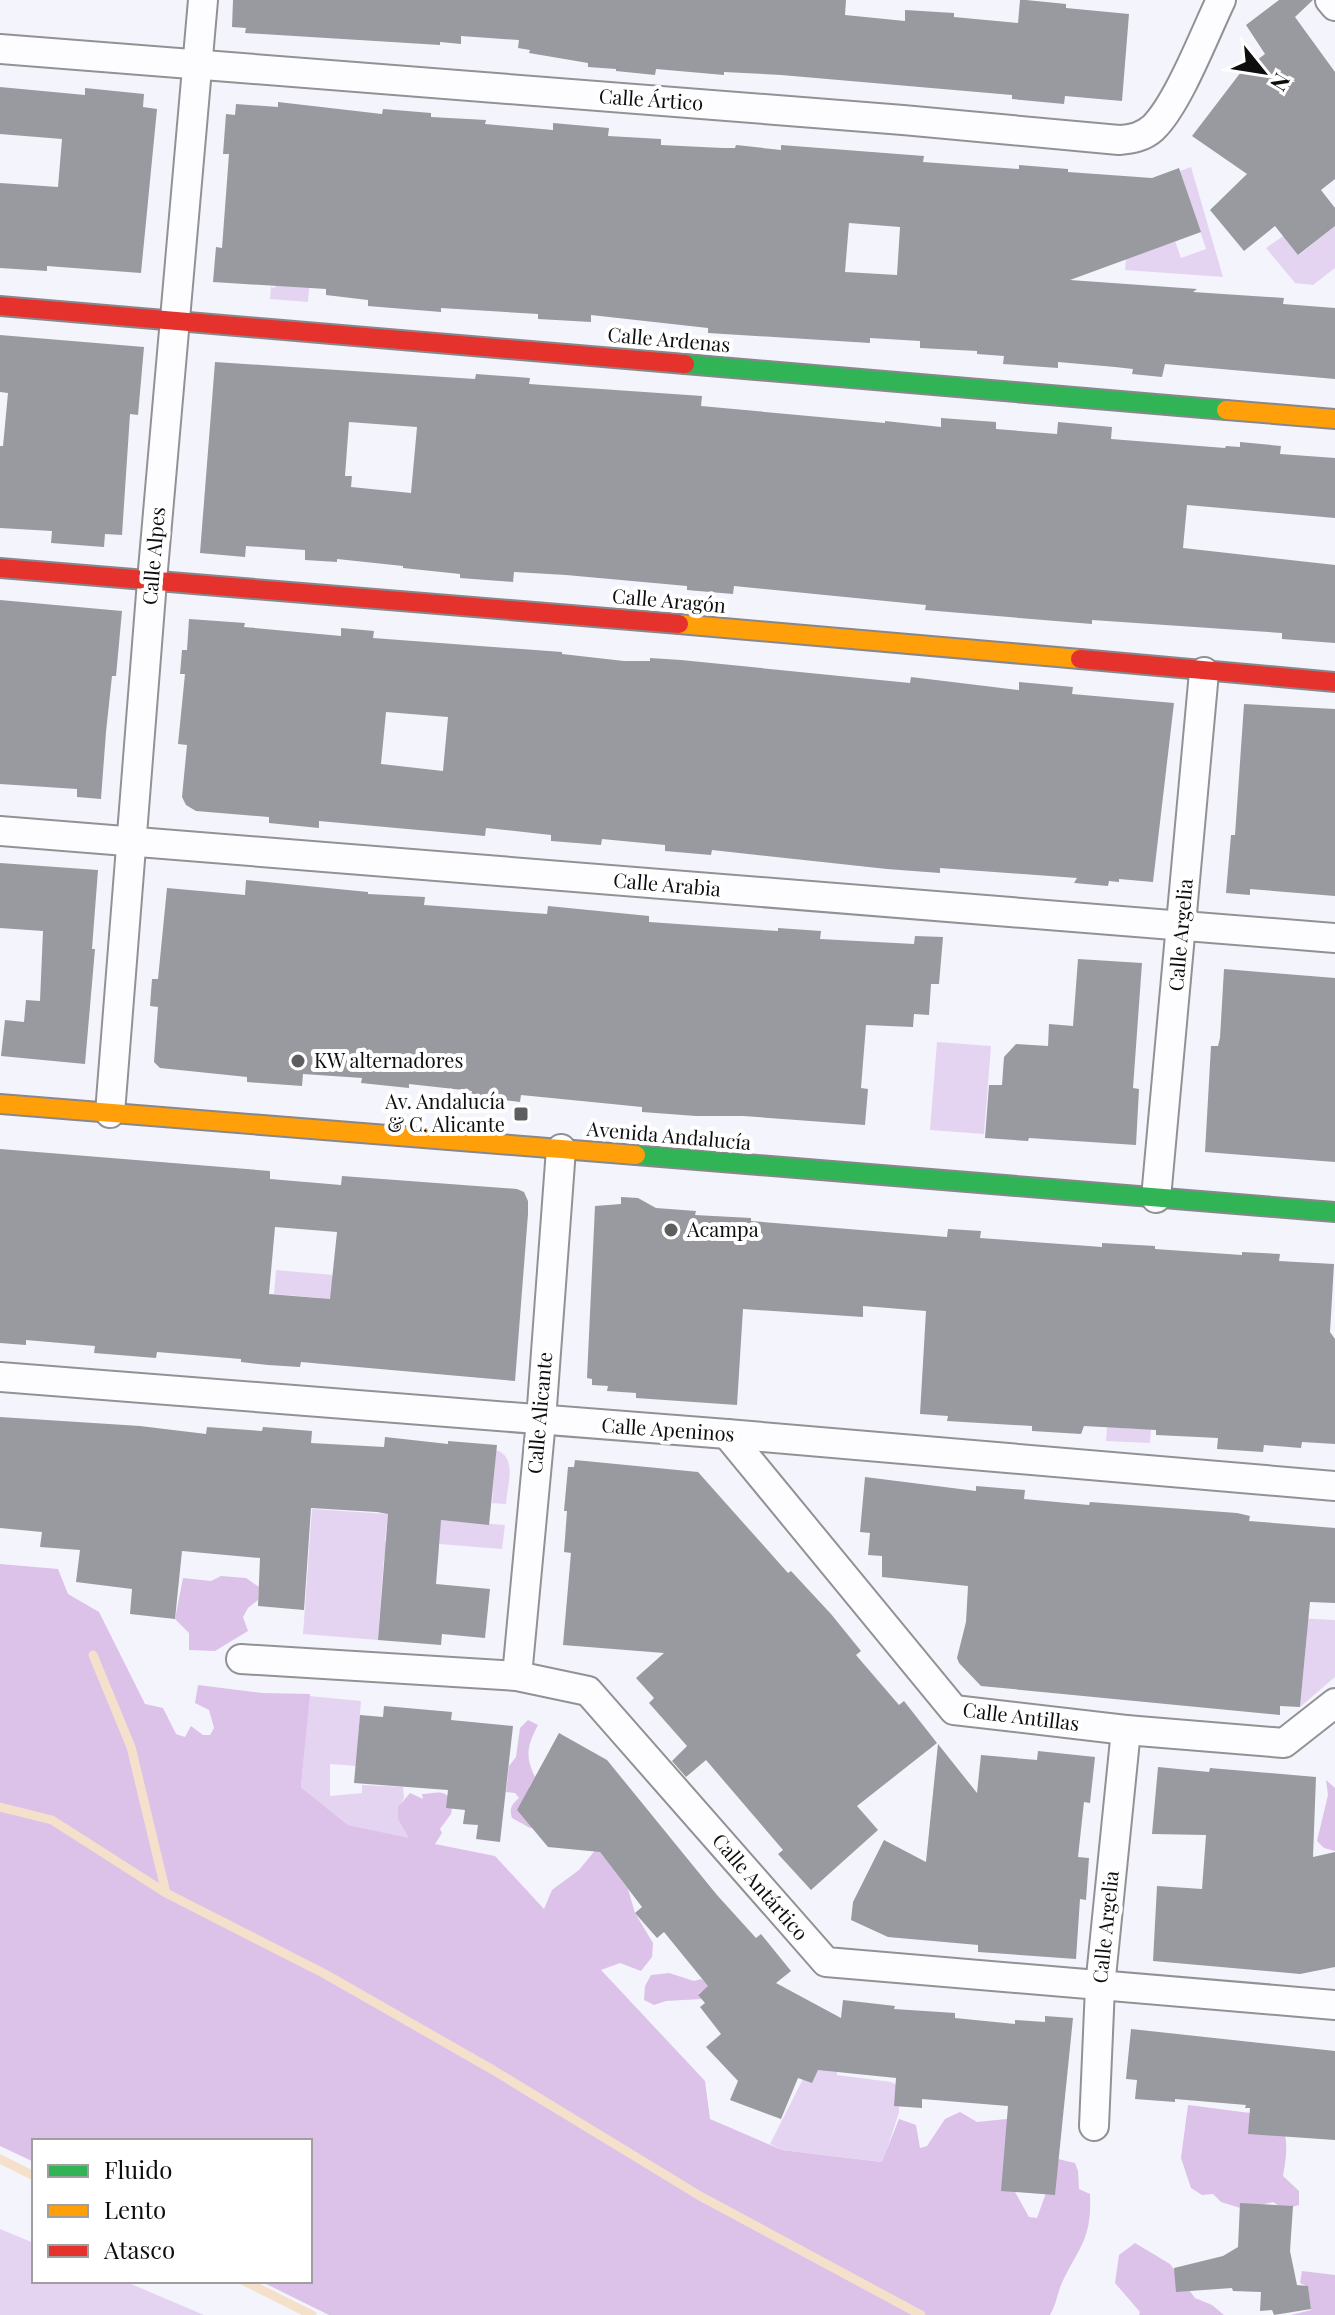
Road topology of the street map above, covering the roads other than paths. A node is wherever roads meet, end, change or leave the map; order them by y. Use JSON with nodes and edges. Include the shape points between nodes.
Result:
{"nodes":[{"id":1,"x":203,"y":0,"type":"edge"},
{"id":2,"x":1221,"y":0,"type":"edge"},
{"id":3,"x":1330,"y":0,"type":"edge"},
{"id":4,"x":1335,"y":6,"type":"edge"},
{"id":5,"x":0,"y":49,"type":"edge"},
{"id":6,"x":197,"y":66,"type":"junction"},
{"id":7,"x":0,"y":306,"type":"edge"},
{"id":8,"x":175,"y":321,"type":"junction"},
{"id":9,"x":1335,"y":419,"type":"edge"},
{"id":10,"x":0,"y":568,"type":"edge"},
{"id":11,"x":152,"y":581,"type":"junction"},
{"id":12,"x":1204,"y":672,"type":"junction"},
{"id":13,"x":1335,"y":682,"type":"edge"},
{"id":14,"x":0,"y":831,"type":"edge"},
{"id":15,"x":132,"y":842,"type":"junction"},
{"id":16,"x":1183,"y":926,"type":"junction"},
{"id":17,"x":1335,"y":938,"type":"edge"},
{"id":18,"x":0,"y":1104,"type":"edge"},
{"id":19,"x":110,"y":1113,"type":"junction"},
{"id":20,"x":561,"y":1149,"type":"junction"},
{"id":21,"x":1156,"y":1198,"type":"junction"},
{"id":22,"x":1335,"y":1212,"type":"edge"},
{"id":23,"x":0,"y":1377,"type":"edge"},
{"id":24,"x":541,"y":1420,"type":"junction"},
{"id":25,"x":727,"y":1434,"type":"junction"},
{"id":26,"x":1335,"y":1486,"type":"edge"},
{"id":27,"x":241,"y":1659,"type":"dead end"},
{"id":28,"x":517,"y":1676,"type":"junction"},
{"id":29,"x":1335,"y":1703,"type":"edge"},
{"id":30,"x":1126,"y":1730,"type":"junction"},
{"id":31,"x":1100,"y":1987,"type":"junction"},
{"id":32,"x":1335,"y":2005,"type":"edge"},
{"id":33,"x":1094,"y":2126,"type":"dead end"}],
"edges":[{"from":1,"to":6,"type":"street","name":"Calle Alpes"},
{"from":2,"to":6,"type":"street","name":"Calle Ártico","via":[[1167,112],[1136,139]]},
{"from":3,"to":4,"type":"street"},
{"from":5,"to":6,"type":"street","name":"Calle Ártico"},
{"from":6,"to":8,"type":"street","name":"Calle Alpes"},
{"from":7,"to":8,"type":"street","name":"Calle Ardenas"},
{"from":8,"to":9,"type":"street","name":"Calle Ardenas"},
{"from":8,"to":11,"type":"street","name":"Calle Alpes"},
{"from":10,"to":11,"type":"street","name":"Calle Aragón"},
{"from":11,"to":12,"type":"street","name":"Calle Aragón"},
{"from":11,"to":15,"type":"street","name":"Calle Alpes"},
{"from":12,"to":13,"type":"street","name":"Calle Aragón"},
{"from":12,"to":16,"type":"street","name":"Calle Argelia"},
{"from":14,"to":15,"type":"street","name":"Calle Arabia"},
{"from":15,"to":16,"type":"street","name":"Calle Arabia"},
{"from":15,"to":19,"type":"street","name":"Calle Alpes"},
{"from":16,"to":17,"type":"street","name":"Calle Arabia"},
{"from":16,"to":21,"type":"street","name":"Calle Argelia"},
{"from":18,"to":19,"type":"street","name":"Avenida Andalucía"},
{"from":19,"to":20,"type":"street","name":"Avenida Andalucía"},
{"from":20,"to":21,"type":"street","name":"Avenida Andalucía"},
{"from":20,"to":24,"type":"street","name":"Calle Alicante"},
{"from":21,"to":22,"type":"street","name":"Avenida Andalucía"},
{"from":23,"to":24,"type":"street","name":"Calle Apeninos"},
{"from":24,"to":25,"type":"street","name":"Calle Apeninos"},
{"from":24,"to":28,"type":"street","name":"Calle Alicante"},
{"from":25,"to":26,"type":"street","name":"Calle Apeninos"},
{"from":25,"to":30,"type":"street","name":"Calle Antillas","via":[[954,1710]]},
{"from":27,"to":28,"type":"street","name":"Calle Antártico"},
{"from":28,"to":31,"type":"street","name":"Calle Antártico","via":[[588,1691],[826,1962]]},
{"from":29,"to":30,"type":"street","name":"Calle Antillas","via":[[1284,1743]]},
{"from":30,"to":31,"type":"street","name":"Calle Argelia"},
{"from":31,"to":32,"type":"street","name":"Calle Antártico"},
{"from":31,"to":33,"type":"street","name":"Calle Argelia"}]}
